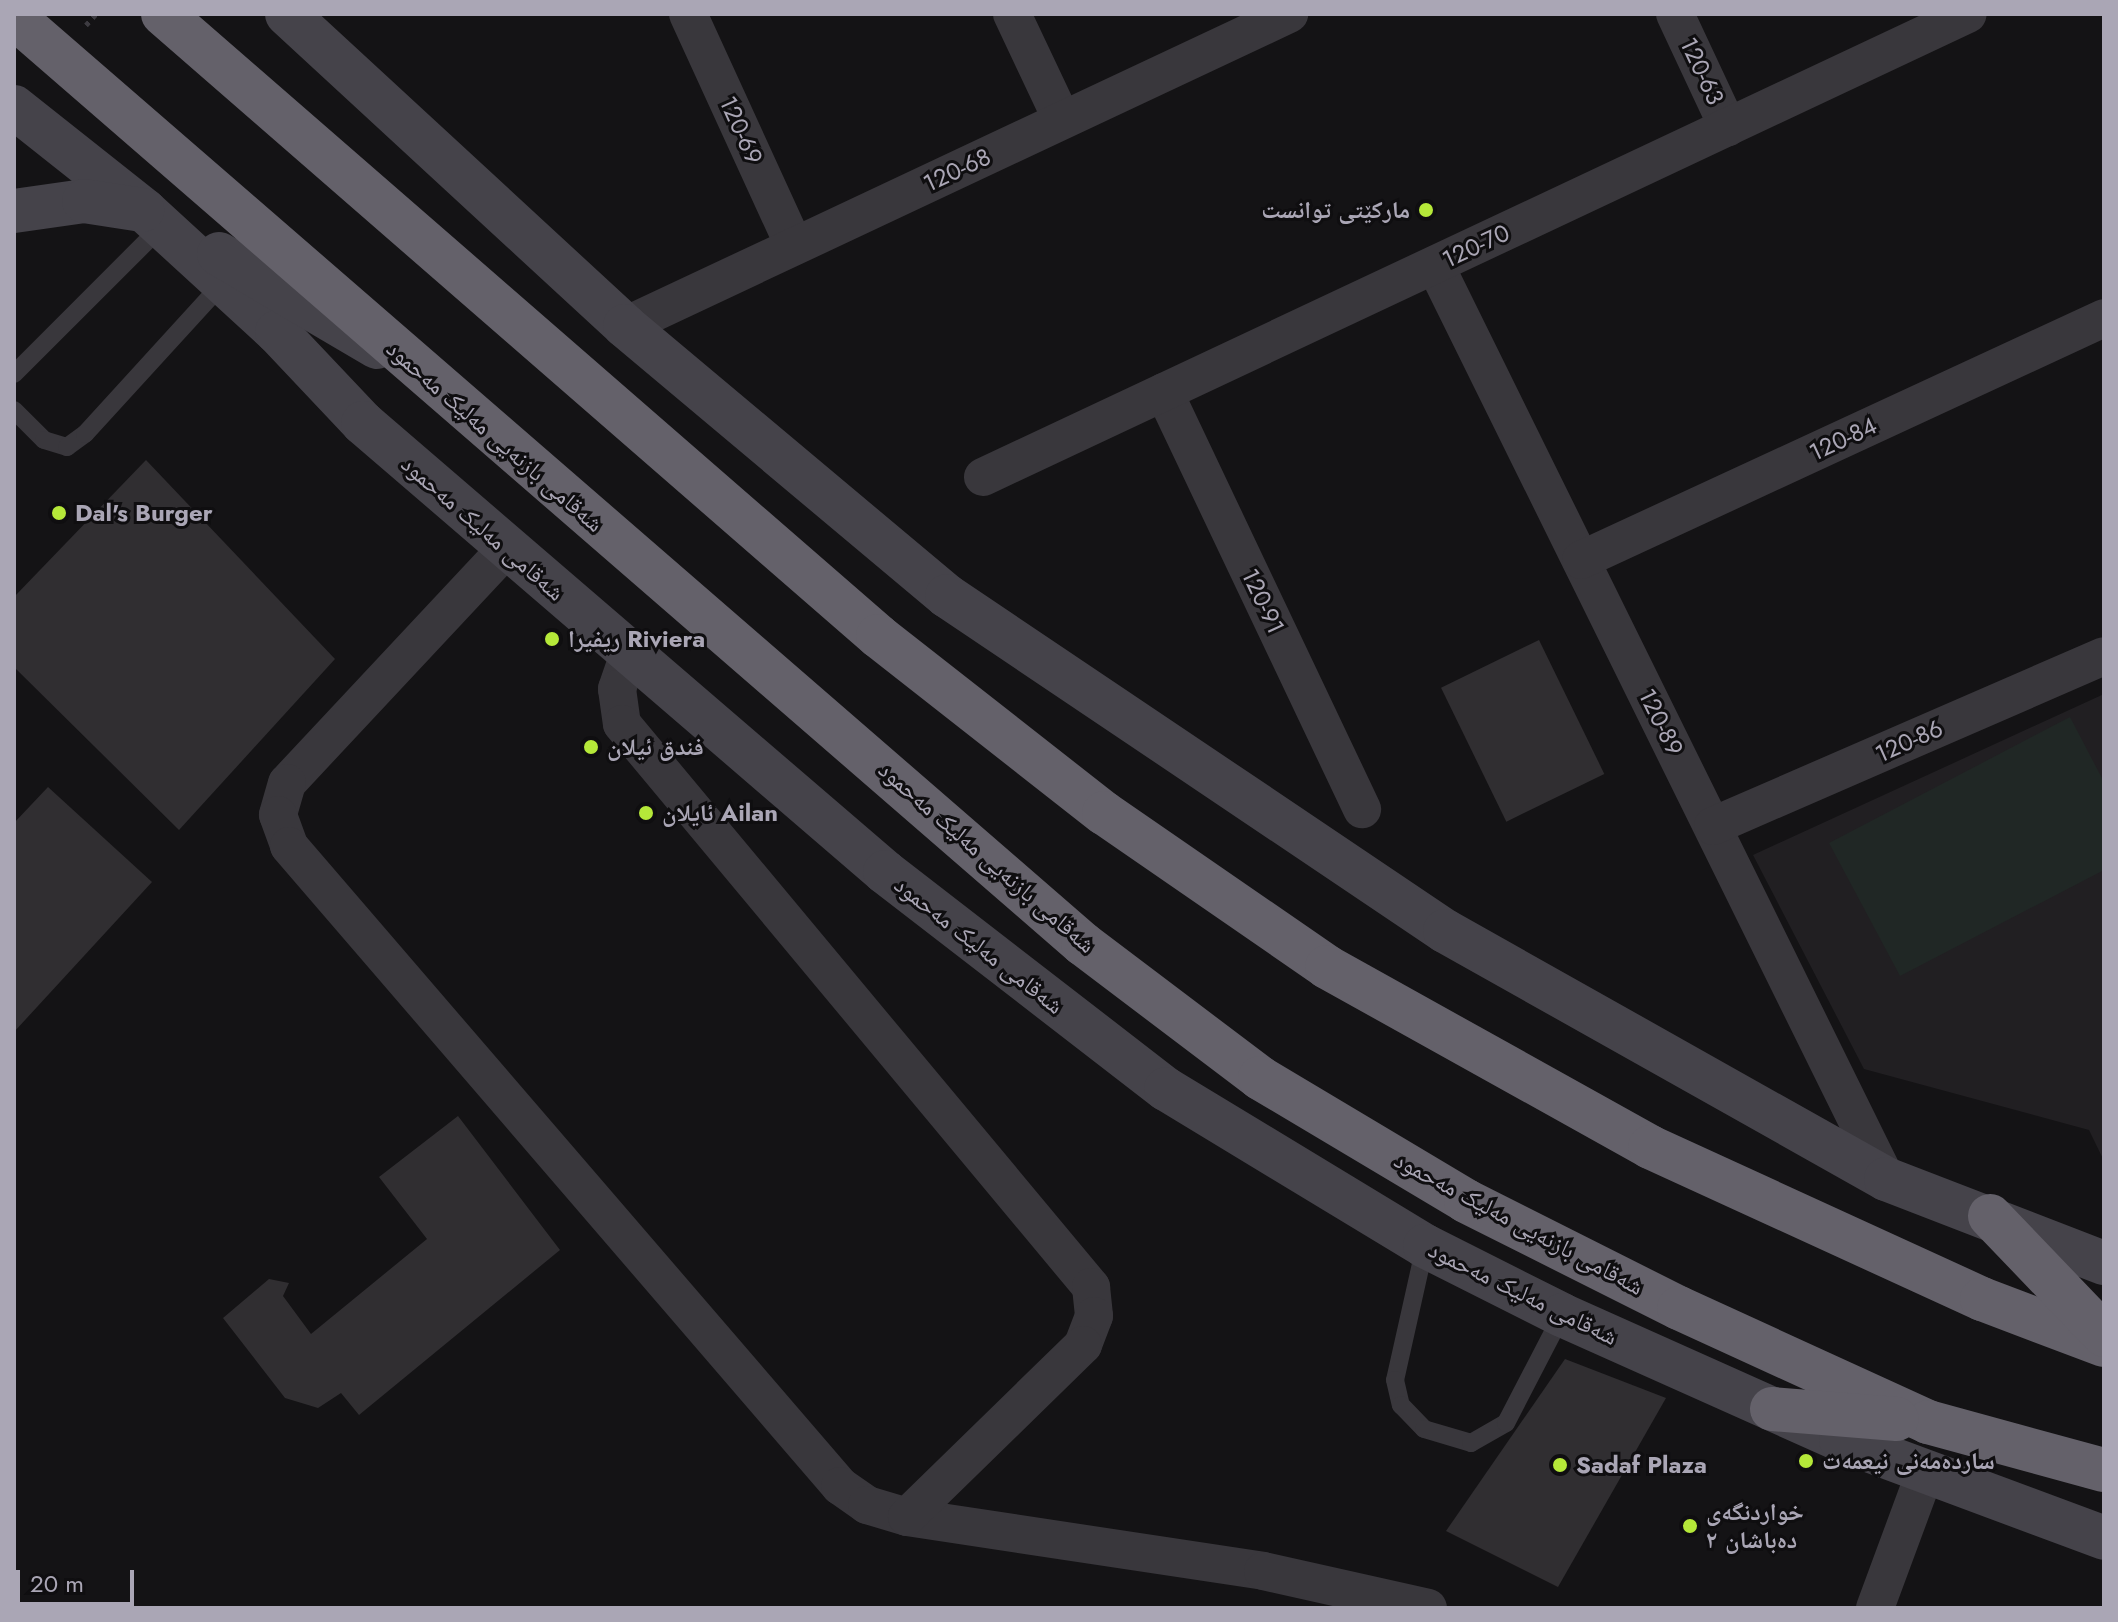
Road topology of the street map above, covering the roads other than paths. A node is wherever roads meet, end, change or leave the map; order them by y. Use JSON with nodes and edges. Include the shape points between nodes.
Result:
{"nodes":[{"id":1,"x":163,"y":14,"type":"edge"},
{"id":2,"x":287,"y":14,"type":"edge"},
{"id":3,"x":688,"y":14,"type":"edge"},
{"id":4,"x":1012,"y":14,"type":"edge"},
{"id":5,"x":1289,"y":14,"type":"edge"},
{"id":6,"x":1675,"y":14,"type":"edge"},
{"id":7,"x":1968,"y":14,"type":"edge"},
{"id":8,"x":14,"y":17,"type":"edge"},
{"id":9,"x":14,"y":107,"type":"edge"},
{"id":10,"x":1062,"y":120,"type":"junction"},
{"id":11,"x":1728,"y":127,"type":"junction"},
{"id":12,"x":14,"y":211,"type":"edge"},
{"id":13,"x":154,"y":218,"type":"junction"},
{"id":14,"x":794,"y":246,"type":"junction"},
{"id":15,"x":1435,"y":265,"type":"junction"},
{"id":16,"x":223,"y":283,"type":"junction"},
{"id":17,"x":2104,"y":318,"type":"edge"},
{"id":18,"x":625,"y":326,"type":"junction"},
{"id":19,"x":416,"y":369,"type":"junction"},
{"id":20,"x":14,"y":374,"type":"edge"},
{"id":21,"x":1164,"y":392,"type":"junction"},
{"id":22,"x":14,"y":410,"type":"edge"},
{"id":23,"x":983,"y":477,"type":"dead end"},
{"id":24,"x":506,"y":549,"type":"junction"},
{"id":25,"x":1581,"y":560,"type":"junction"},
{"id":26,"x":629,"y":654,"type":"junction"},
{"id":27,"x":2104,"y":656,"type":"edge"},
{"id":28,"x":1362,"y":809,"type":"dead end"},
{"id":29,"x":1713,"y":826,"type":"junction"},
{"id":30,"x":1886,"y":1179,"type":"junction"},
{"id":31,"x":1990,"y":1216,"type":"junction"},
{"id":32,"x":1425,"y":1246,"type":"junction"},
{"id":33,"x":2104,"y":1263,"type":"edge"},
{"id":34,"x":1562,"y":1315,"type":"junction"},
{"id":35,"x":2104,"y":1335,"type":"edge"},
{"id":36,"x":2104,"y":1345,"type":"edge"},
{"id":37,"x":1772,"y":1409,"type":"junction"},
{"id":38,"x":1928,"y":1422,"type":"junction"},
{"id":39,"x":2104,"y":1470,"type":"edge"},
{"id":40,"x":1925,"y":1473,"type":"junction"},
{"id":41,"x":907,"y":1517,"type":"junction"},
{"id":42,"x":2104,"y":1538,"type":"edge"},
{"id":43,"x":1428,"y":1608,"type":"edge"},
{"id":44,"x":1875,"y":1608,"type":"edge"}],
"edges":[{"from":1,"to":36,"type":"highway","via":[[878,636],[1104,813],[1327,967],[1650,1147],[1982,1299]]},
{"from":2,"to":18,"type":"main road"},
{"from":3,"to":14,"type":"street","name":"120-69"},
{"from":4,"to":10,"type":"street"},
{"from":5,"to":10,"type":"street","name":"120-68"},
{"from":6,"to":11,"type":"street","name":"120-63"},
{"from":7,"to":11,"type":"street","name":"120-70"},
{"from":8,"to":19,"type":"highway","name":"شەقامی بازنەیی مەلیک مەحمود"},
{"from":9,"to":13,"type":"main road","name":"شەقامی مەلیک مەحمود"},
{"from":10,"to":14,"type":"street","name":"120-68"},
{"from":11,"to":15,"type":"street","name":"120-70"},
{"from":12,"to":13,"type":"main road","via":[[84,201]]},
{"from":13,"to":16,"type":"main road","name":"شەقامی مەلیک مەحمود"},
{"from":13,"to":19,"type":"main road"},
{"from":13,"to":20,"type":"lane"},
{"from":14,"to":18,"type":"street","name":"120-68"},
{"from":15,"to":21,"type":"street","name":"120-70"},
{"from":15,"to":25,"type":"street","name":"120-89"},
{"from":16,"to":22,"type":"lane","via":[[85,434],[67,447],[44,440]]},
{"from":16,"to":24,"type":"main road","name":"شەقامی مەلیک مەحمود","via":[[363,423]]},
{"from":17,"to":25,"type":"street","name":"120-84"},
{"from":18,"to":30,"type":"main road","via":[[960,605],[1445,931]]},
{"from":19,"to":38,"type":"highway","name":"شەقامی بازنەیی مەلیک مەحمود","via":[[751,651],[1083,944],[1260,1078],[1466,1201],[1679,1308]]},
{"from":21,"to":23,"type":"street","name":"120-70"},
{"from":21,"to":28,"type":"street","name":"120-91"},
{"from":24,"to":26,"type":"main road","name":"شەقامی مەلیک مەحمود"},
{"from":24,"to":41,"type":"street","via":[[287,783],[278,815],[289,846],[840,1486],[867,1505]]},
{"from":25,"to":29,"type":"street","name":"120-89"},
{"from":26,"to":32,"type":"main road","name":"شەقامی مەلیک مەحمود","via":[[885,872],[1166,1089]]},
{"from":26,"to":41,"type":"street","via":[[617,689],[622,724],[1091,1287],[1094,1316],[1083,1345]]},
{"from":27,"to":29,"type":"street","name":"120-86"},
{"from":29,"to":30,"type":"street","name":"120-89"},
{"from":30,"to":31,"type":"main road"},
{"from":31,"to":33,"type":"main road"},
{"from":31,"to":35,"type":"highway"},
{"from":32,"to":34,"type":"main road","name":"شەقامی مەلیک مەحمود"},
{"from":32,"to":34,"type":"lane","via":[[1395,1380],[1401,1405],[1424,1429],[1471,1443],[1506,1423]]},
{"from":34,"to":37,"type":"main road","name":"شەقامی مەلیک مەحمود"},
{"from":37,"to":38,"type":"highway"},
{"from":37,"to":40,"type":"main road","name":"شەقامی مەلیک مەحمود"},
{"from":38,"to":39,"type":"highway","name":"شەقامی بازنەیی مەلیک مەحمود"},
{"from":40,"to":42,"type":"main road","name":"شەقامی مەلیک مەحمود"},
{"from":40,"to":44,"type":"street"},
{"from":41,"to":43,"type":"street","via":[[1263,1571]]}]}
